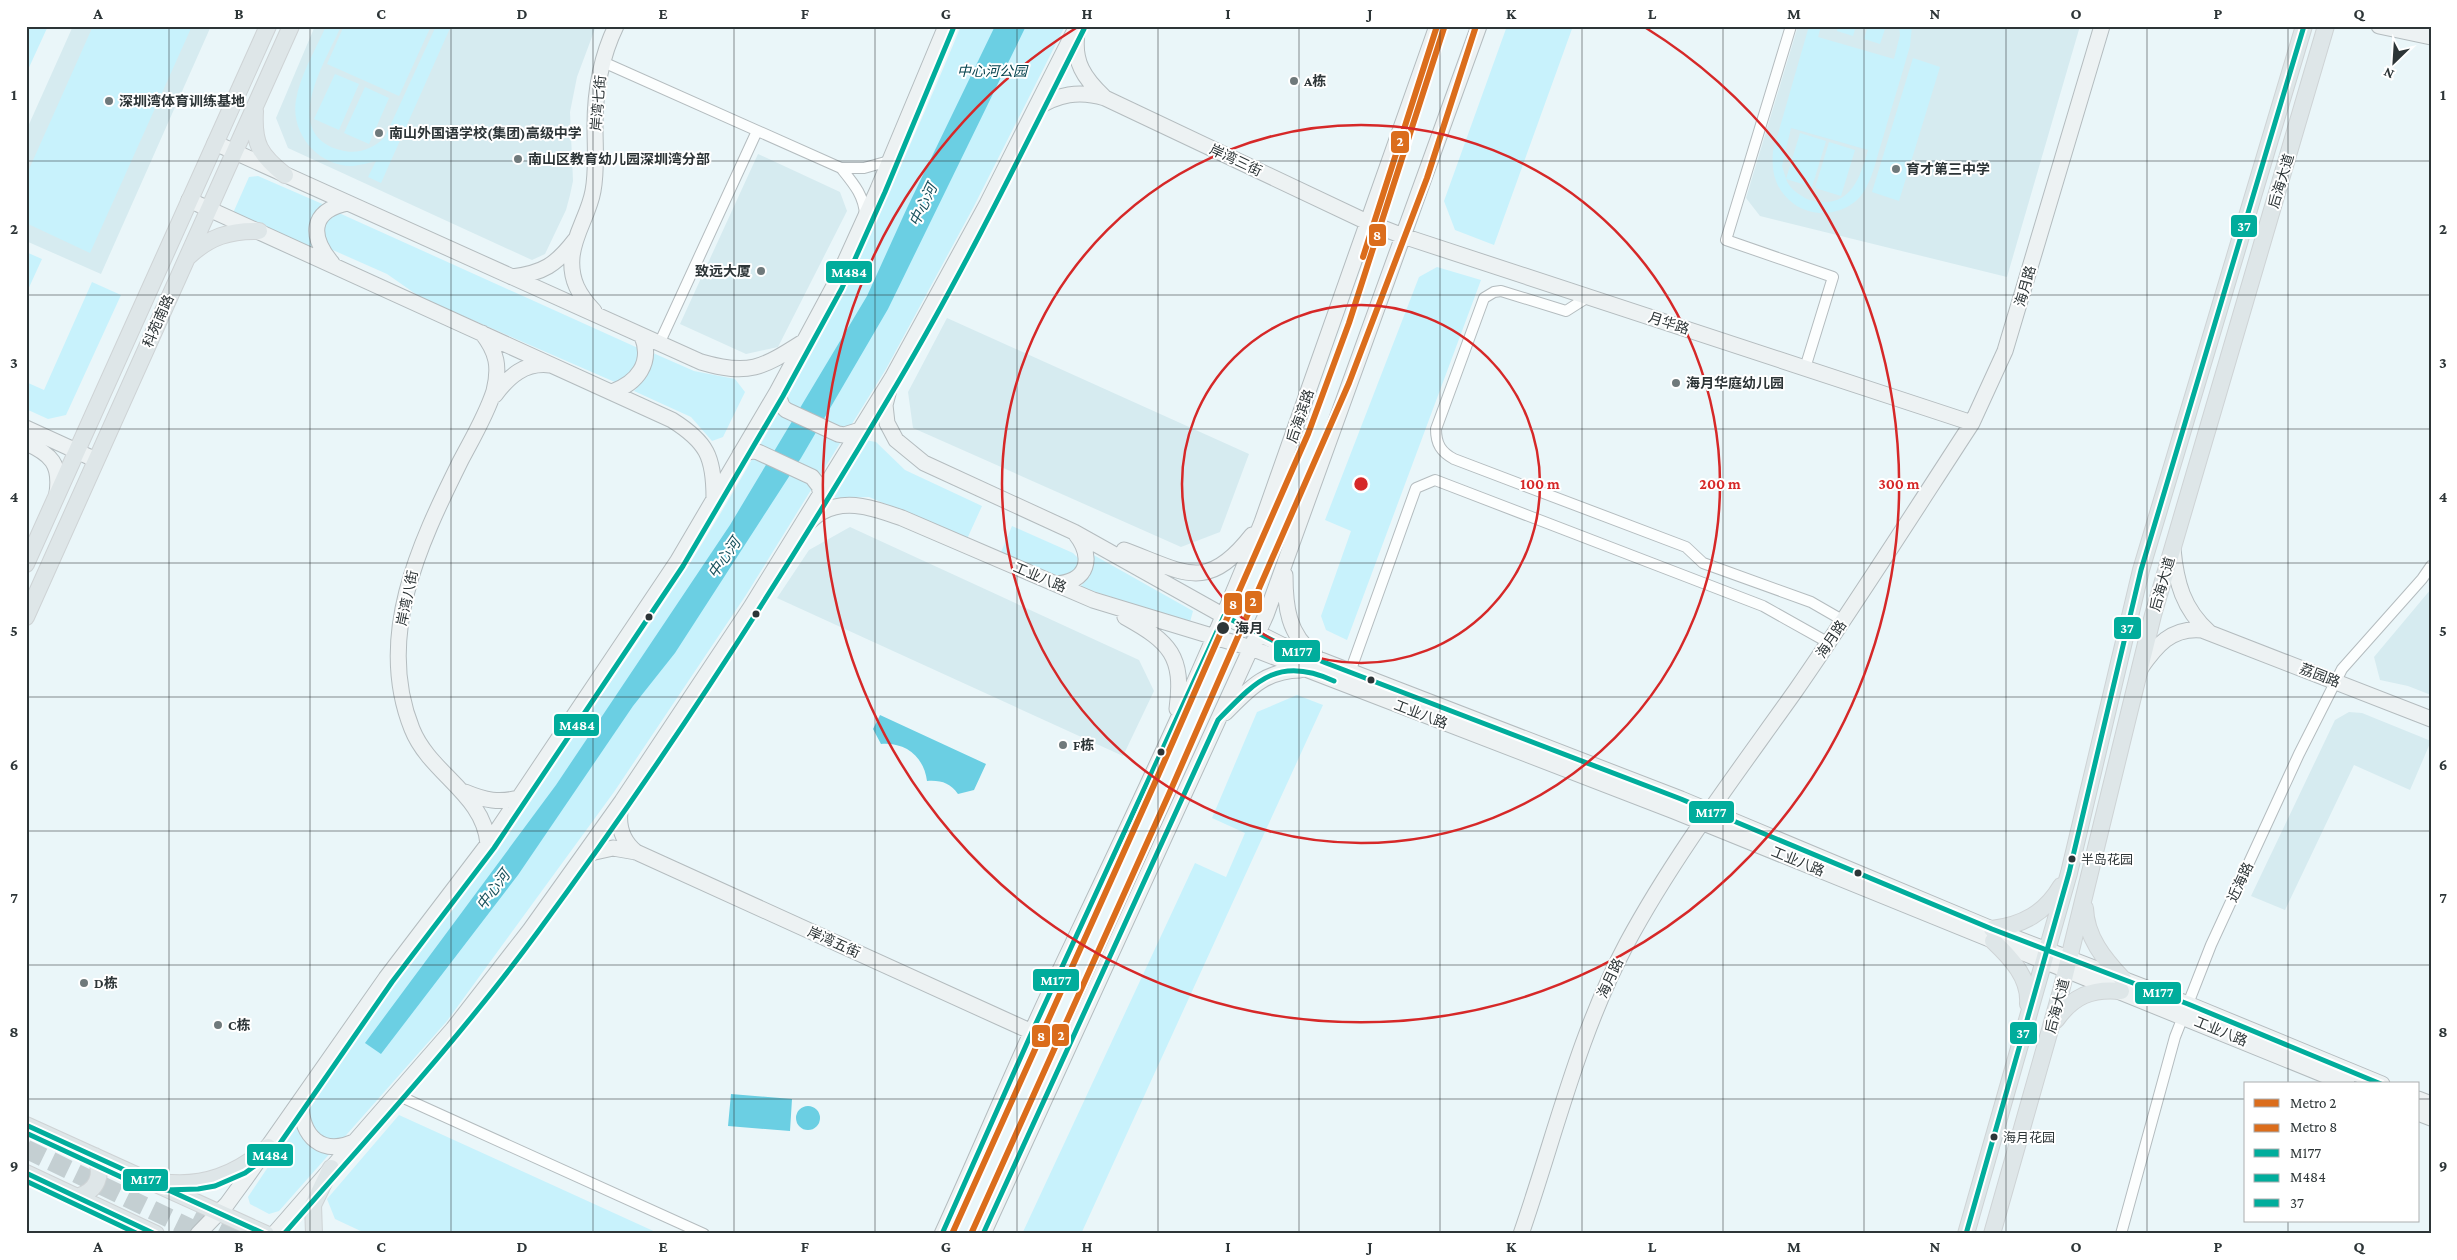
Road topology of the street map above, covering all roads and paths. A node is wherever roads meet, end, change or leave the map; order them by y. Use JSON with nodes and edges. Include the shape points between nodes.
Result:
{"nodes":[{"id":1,"x":268,"y":26,"type":"edge"},
{"id":2,"x":291,"y":26,"type":"edge"},
{"id":3,"x":616,"y":26,"type":"edge"},
{"id":4,"x":946,"y":26,"type":"edge"},
{"id":5,"x":1077,"y":26,"type":"edge"},
{"id":6,"x":1437,"y":26,"type":"edge"},
{"id":7,"x":1479,"y":26,"type":"edge"},
{"id":8,"x":1791,"y":26,"type":"edge"},
{"id":9,"x":2102,"y":26,"type":"edge"},
{"id":10,"x":2304,"y":26,"type":"edge"},
{"id":11,"x":2326,"y":26,"type":"edge"},
{"id":12,"x":2379,"y":26,"type":"edge"},
{"id":13,"x":2431,"y":37,"type":"edge"},
{"id":14,"x":603,"y":62,"type":"junction"},
{"id":15,"x":1105,"y":98,"type":"junction"},
{"id":16,"x":256,"y":106,"type":"junction"},
{"id":17,"x":1035,"y":109,"type":"junction"},
{"id":18,"x":757,"y":131,"type":"junction"},
{"id":19,"x":215,"y":143,"type":"junction"},
{"id":20,"x":234,"y":152,"type":"junction"},
{"id":21,"x":889,"y":162,"type":"junction"},
{"id":22,"x":841,"y":168,"type":"junction"},
{"id":23,"x":285,"y":175,"type":"junction"},
{"id":24,"x":189,"y":200,"type":"junction"},
{"id":25,"x":348,"y":204,"type":"junction"},
{"id":26,"x":208,"y":209,"type":"junction"},
{"id":27,"x":865,"y":217,"type":"junction"},
{"id":28,"x":1367,"y":222,"type":"junction"},
{"id":29,"x":259,"y":231,"type":"junction"},
{"id":30,"x":1404,"y":236,"type":"junction"},
{"id":31,"x":576,"y":239,"type":"junction"},
{"id":32,"x":185,"y":260,"type":"junction"},
{"id":33,"x":333,"y":265,"type":"junction"},
{"id":34,"x":512,"y":277,"type":"junction"},
{"id":35,"x":1588,"y":297,"type":"junction"},
{"id":36,"x":600,"y":316,"type":"junction"},
{"id":37,"x":481,"y":332,"type":"junction"},
{"id":38,"x":642,"y":336,"type":"junction"},
{"id":39,"x":804,"y":342,"type":"junction"},
{"id":40,"x":659,"y":344,"type":"junction"},
{"id":41,"x":554,"y":366,"type":"junction"},
{"id":42,"x":1805,"y":368,"type":"junction"},
{"id":43,"x":892,"y":378,"type":"junction"},
{"id":44,"x":612,"y":392,"type":"junction"},
{"id":45,"x":777,"y":392,"type":"junction"},
{"id":46,"x":490,"y":403,"type":"junction"},
{"id":47,"x":1972,"y":423,"type":"junction"},
{"id":48,"x":26,"y":428,"type":"edge"},
{"id":49,"x":860,"y":430,"type":"junction"},
{"id":50,"x":26,"y":443,"type":"edge"},
{"id":51,"x":77,"y":451,"type":"junction"},
{"id":52,"x":740,"y":454,"type":"junction"},
{"id":53,"x":96,"y":460,"type":"junction"},
{"id":54,"x":821,"y":495,"type":"junction"},
{"id":55,"x":56,"y":497,"type":"junction"},
{"id":56,"x":714,"y":500,"type":"junction"},
{"id":57,"x":1262,"y":522,"type":"junction"},
{"id":58,"x":1074,"y":532,"type":"junction"},
{"id":59,"x":798,"y":533,"type":"junction"},
{"id":60,"x":2173,"y":546,"type":"junction"},
{"id":61,"x":26,"y":564,"type":"edge"},
{"id":62,"x":1285,"y":566,"type":"junction"},
{"id":63,"x":2431,"y":566,"type":"edge"},
{"id":64,"x":1054,"y":584,"type":"junction"},
{"id":65,"x":1093,"y":600,"type":"junction"},
{"id":66,"x":1224,"y":616,"type":"junction"},
{"id":67,"x":26,"y":617,"type":"edge"},
{"id":68,"x":1844,"y":621,"type":"junction"},
{"id":69,"x":1258,"y":632,"type":"junction"},
{"id":70,"x":2209,"y":632,"type":"junction"},
{"id":71,"x":1214,"y":637,"type":"junction"},
{"id":72,"x":1829,"y":643,"type":"junction"},
{"id":73,"x":1250,"y":648,"type":"junction"},
{"id":74,"x":1326,"y":662,"type":"junction"},
{"id":75,"x":2140,"y":669,"type":"junction"},
{"id":76,"x":1306,"y":670,"type":"junction"},
{"id":77,"x":1350,"y":672,"type":"junction"},
{"id":78,"x":2335,"y":680,"type":"junction"},
{"id":79,"x":2431,"y":719,"type":"edge"},
{"id":80,"x":1218,"y":720,"type":"junction"},
{"id":81,"x":1176,"y":724,"type":"junction"},
{"id":82,"x":460,"y":790,"type":"junction"},
{"id":83,"x":521,"y":796,"type":"junction"},
{"id":84,"x":622,"y":801,"type":"junction"},
{"id":85,"x":1707,"y":817,"type":"junction"},
{"id":86,"x":488,"y":844,"type":"junction"},
{"id":87,"x":636,"y":852,"type":"junction"},
{"id":88,"x":586,"y":854,"type":"junction"},
{"id":89,"x":2069,"y":873,"type":"junction"},
{"id":90,"x":2084,"y":899,"type":"junction"},
{"id":91,"x":1992,"y":935,"type":"junction"},
{"id":92,"x":2046,"y":956,"type":"junction"},
{"id":93,"x":2068,"y":964,"type":"junction"},
{"id":94,"x":2122,"y":985,"type":"junction"},
{"id":95,"x":2186,"y":1010,"type":"junction"},
{"id":96,"x":2026,"y":1025,"type":"junction"},
{"id":97,"x":2050,"y":1031,"type":"junction"},
{"id":98,"x":1032,"y":1032,"type":"junction"},
{"id":99,"x":2343,"y":1082,"type":"edge"},
{"id":100,"x":2377,"y":1082,"type":"edge"},
{"id":101,"x":397,"y":1095,"type":"junction"},
{"id":102,"x":301,"y":1102,"type":"junction"},
{"id":103,"x":26,"y":1125,"type":"edge"},
{"id":104,"x":356,"y":1140,"type":"junction"},
{"id":105,"x":268,"y":1147,"type":"junction"},
{"id":106,"x":95,"y":1156,"type":"junction"},
{"id":107,"x":331,"y":1168,"type":"junction"},
{"id":108,"x":26,"y":1173,"type":"edge"},
{"id":109,"x":147,"y":1180,"type":"junction"},
{"id":110,"x":77,"y":1197,"type":"junction"},
{"id":111,"x":219,"y":1212,"type":"junction"},
{"id":112,"x":113,"y":1214,"type":"junction"},
{"id":113,"x":130,"y":1234,"type":"edge"},
{"id":114,"x":156,"y":1234,"type":"edge"},
{"id":115,"x":198,"y":1234,"type":"edge"},
{"id":116,"x":266,"y":1234,"type":"edge"},
{"id":117,"x":274,"y":1234,"type":"edge"},
{"id":118,"x":314,"y":1234,"type":"edge"},
{"id":119,"x":704,"y":1234,"type":"edge"},
{"id":120,"x":942,"y":1234,"type":"edge"},
{"id":121,"x":983,"y":1234,"type":"edge"},
{"id":122,"x":1520,"y":1234,"type":"edge"},
{"id":123,"x":1966,"y":1234,"type":"edge"},
{"id":124,"x":1992,"y":1234,"type":"edge"},
{"id":125,"x":2121,"y":1234,"type":"edge"}],
"edges":[{"from":1,"to":19,"type":"main road","name":"科苑南路"},
{"from":2,"to":16,"type":"main road","name":"科苑南路"},
{"from":3,"to":14,"type":"main road","name":"岸湾七街"},
{"from":4,"to":21,"type":"main road"},
{"from":5,"to":15,"type":"main road","via":[[1075,52],[1078,64],[1090,84]]},
{"from":5,"to":17,"type":"main road"},
{"from":6,"to":28,"type":"main road","name":"后海滨路"},
{"from":7,"to":30,"type":"main road"},
{"from":8,"to":42,"type":"street","via":[[1726,240],[1832,277]]},
{"from":9,"to":47,"type":"main road","name":"海月路","via":[[2007,342],[1993,381]]},
{"from":10,"to":89,"type":"main road","name":"后海大道","via":[[2141,570]]},
{"from":11,"to":60,"type":"main road","name":"后海大道"},
{"from":12,"to":13,"type":"main road"},
{"from":14,"to":18,"type":"street"},
{"from":14,"to":31,"type":"main road","name":"岸湾七街","via":[[595,108],[594,184]]},
{"from":15,"to":17,"type":"main road","via":[[1071,93]]},
{"from":15,"to":28,"type":"main road","name":"岸湾三街"},
{"from":16,"to":20,"type":"main road","name":"科苑南路"},
{"from":16,"to":23,"type":"main road","via":[[258,146]]},
{"from":17,"to":43,"type":"main road"},
{"from":18,"to":22,"type":"street"},
{"from":18,"to":40,"type":"street"},
{"from":19,"to":20,"type":"main road"},
{"from":19,"to":24,"type":"main road","name":"科苑南路"},
{"from":20,"to":23,"type":"main road"},
{"from":20,"to":26,"type":"main road","name":"科苑南路"},
{"from":21,"to":22,"type":"street","via":[[864,168]]},
{"from":21,"to":27,"type":"main road"},
{"from":22,"to":27,"type":"street","via":[[858,189]]},
{"from":23,"to":25,"type":"main road"},
{"from":24,"to":26,"type":"main road"},
{"from":24,"to":51,"type":"main road","name":"科苑南路"},
{"from":25,"to":33,"type":"main road","via":[[331,208],[318,222],[316,234],[322,251]]},
{"from":25,"to":34,"type":"main road"},
{"from":26,"to":29,"type":"main road"},
{"from":26,"to":32,"type":"main road","name":"科苑南路"},
{"from":27,"to":39,"type":"main road"},
{"from":28,"to":30,"type":"main road","name":"月华路"},
{"from":28,"to":57,"type":"main road","name":"后海滨路"},
{"from":29,"to":32,"type":"main road","via":[[219,235]]},
{"from":29,"to":33,"type":"main road"},
{"from":30,"to":35,"type":"main road","name":"月华路"},
{"from":30,"to":62,"type":"main road"},
{"from":31,"to":34,"type":"main road","via":[[547,268],[535,274]]},
{"from":31,"to":36,"type":"main road","via":[[572,256],[573,277],[580,297]]},
{"from":32,"to":53,"type":"main road","name":"科苑南路"},
{"from":33,"to":37,"type":"main road"},
{"from":34,"to":36,"type":"main road"},
{"from":35,"to":42,"type":"main road","name":"月华路"},
{"from":35,"to":68,"type":"street","via":[[1566,311],[1501,291],[1484,298],[1436,429],[1441,449],[1454,459],[1686,547],[1704,563],[1811,602]]},
{"from":36,"to":38,"type":"main road"},
{"from":37,"to":41,"type":"main road"},
{"from":37,"to":46,"type":"main road","via":[[497,359],[497,380]]},
{"from":38,"to":40,"type":"main road"},
{"from":38,"to":44,"type":"main road","via":[[647,354],[641,370],[632,383]]},
{"from":39,"to":40,"type":"main road","via":[[772,361],[744,370],[701,362]]},
{"from":39,"to":45,"type":"main road"},
{"from":41,"to":44,"type":"main road"},
{"from":41,"to":46,"type":"main road","via":[[541,364],[523,368],[509,379]]},
{"from":42,"to":47,"type":"main road","name":"月华路"},
{"from":43,"to":49,"type":"main road"},
{"from":43,"to":58,"type":"main road","name":"工业八路","via":[[885,414],[896,440],[910,452],[945,474]]},
{"from":44,"to":56,"type":"main road","via":[[672,420],[697,439],[711,462]]},
{"from":45,"to":49,"type":"main road","via":[[786,410],[838,434]]},
{"from":45,"to":52,"type":"main road"},
{"from":46,"to":82,"type":"main road","name":"岸湾八街","via":[[415,559],[404,603],[399,644],[401,689],[412,730],[427,756]]},
{"from":47,"to":68,"type":"main road","name":"海月路"},
{"from":48,"to":51,"type":"main road"},
{"from":49,"to":54,"type":"main road"},
{"from":50,"to":55,"type":"main road","via":[[47,454],[54,463],[58,482]]},
{"from":51,"to":53,"type":"main road"},
{"from":51,"to":55,"type":"main road","name":"科苑南路"},
{"from":52,"to":54,"type":"main road","via":[[758,452],[812,477]]},
{"from":52,"to":56,"type":"main road"},
{"from":53,"to":67,"type":"main road","name":"科苑南路"},
{"from":54,"to":59,"type":"main road"},
{"from":55,"to":61,"type":"main road","name":"科苑南路"},
{"from":56,"to":83,"type":"main road","via":[[677,562]]},
{"from":57,"to":58,"type":"main road","via":[[1232,559],[1207,573],[1182,572]]},
{"from":57,"to":66,"type":"main road","name":"后海滨路"},
{"from":58,"to":64,"type":"main road","via":[[1085,549],[1085,567],[1074,580]]},
{"from":58,"to":66,"type":"main road","name":"工业八路"},
{"from":59,"to":64,"type":"main road","name":"工业八路","via":[[820,513],[835,506],[877,509]]},
{"from":59,"to":84,"type":"main road"},
{"from":60,"to":70,"type":"main road","name":"荔园路","via":[[2174,567],[2183,598],[2194,617]]},
{"from":60,"to":75,"type":"main road","name":"后海大道"},
{"from":62,"to":69,"type":"main road"},
{"from":62,"to":74,"type":"main road","via":[[1285,596],[1290,625],[1302,643]]},
{"from":63,"to":78,"type":"street","name":"近海路"},
{"from":64,"to":65,"type":"main road","name":"工业八路"},
{"from":65,"to":71,"type":"main road","name":"工业八路"},
{"from":65,"to":81,"type":"main road","via":[[1149,630],[1174,656],[1180,680]]},
{"from":66,"to":69,"type":"main road","name":"工业八路"},
{"from":66,"to":71,"type":"main road","name":"后海滨路"},
{"from":68,"to":72,"type":"main road","name":"海月路"},
{"from":69,"to":73,"type":"main road"},
{"from":69,"to":74,"type":"main road","name":"工业八路"},
{"from":70,"to":75,"type":"main road","name":"荔园路","via":[[2193,629],[2173,634],[2162,641]]},
{"from":70,"to":78,"type":"main road","name":"荔园路"},
{"from":71,"to":73,"type":"main road","name":"工业八路"},
{"from":71,"to":81,"type":"main road","name":"后海滨路"},
{"from":72,"to":77,"type":"street","via":[[1763,606],[1435,480],[1416,488]]},
{"from":72,"to":85,"type":"main road","name":"海月路"},
{"from":73,"to":76,"type":"main road","name":"工业八路"},
{"from":73,"to":80,"type":"main road"},
{"from":74,"to":77,"type":"main road","name":"工业八路"},
{"from":75,"to":90,"type":"main road","name":"后海大道"},
{"from":76,"to":80,"type":"main road","via":[[1266,676]]},
{"from":76,"to":85,"type":"main road","name":"工业八路"},
{"from":77,"to":85,"type":"main road","name":"工业八路"},
{"from":78,"to":79,"type":"main road","name":"荔园路"},
{"from":78,"to":95,"type":"street","name":"近海路","via":[[2212,945]]},
{"from":80,"to":121,"type":"main road"},
{"from":81,"to":98,"type":"main road","name":"后海滨路"},
{"from":82,"to":83,"type":"main road","via":[[502,802]]},
{"from":82,"to":86,"type":"main road","name":"岸湾八街","via":[[482,817]]},
{"from":83,"to":86,"type":"main road"},
{"from":84,"to":87,"type":"main road","via":[[619,819],[622,835]]},
{"from":84,"to":88,"type":"main road"},
{"from":85,"to":91,"type":"main road","name":"工业八路"},
{"from":85,"to":122,"type":"main road","name":"海月路","via":[[1672,868],[1604,989],[1580,1048]]},
{"from":86,"to":102,"type":"main road","via":[[365,1007]]},
{"from":87,"to":88,"type":"main road","via":[[612,848]]},
{"from":87,"to":98,"type":"main road","name":"岸湾五街"},
{"from":88,"to":101,"type":"main road","via":[[453,1029]]},
{"from":89,"to":91,"type":"main road","via":[[2043,910],[2023,923]]},
{"from":89,"to":92,"type":"main road","name":"后海大道"},
{"from":90,"to":93,"type":"main road","name":"后海大道"},
{"from":90,"to":94,"type":"main road","via":[[2090,935]]},
{"from":91,"to":92,"type":"main road","name":"工业八路"},
{"from":91,"to":96,"type":"main road","via":[[2025,982],[2028,999]]},
{"from":92,"to":93,"type":"main road","name":"工业八路"},
{"from":92,"to":96,"type":"main road","name":"后海大道"},
{"from":93,"to":94,"type":"main road","name":"工业八路"},
{"from":93,"to":97,"type":"main road","name":"后海大道"},
{"from":94,"to":95,"type":"main road","name":"工业八路"},
{"from":94,"to":97,"type":"main road","via":[[2094,991],[2073,1002]]},
{"from":95,"to":99,"type":"main road","name":"工业八路"},
{"from":95,"to":100,"type":"main road","name":"工业八路"},
{"from":95,"to":125,"type":"street","name":"近海路","via":[[2173,1045]]},
{"from":96,"to":123,"type":"main road","name":"后海大道"},
{"from":97,"to":124,"type":"main road","name":"后海大道"},
{"from":98,"to":120,"type":"main road","name":"后海滨路"},
{"from":101,"to":104,"type":"main road"},
{"from":101,"to":119,"type":"street"},
{"from":102,"to":104,"type":"main road","via":[[306,1132],[320,1144],[338,1147]]},
{"from":102,"to":105,"type":"main road"},
{"from":103,"to":106,"type":"main road"},
{"from":104,"to":107,"type":"main road"},
{"from":105,"to":109,"type":"main road","via":[[250,1162],[217,1178],[174,1184]]},
{"from":105,"to":111,"type":"main road"},
{"from":106,"to":109,"type":"main road"},
{"from":106,"to":110,"type":"main road","via":[[100,1172],[98,1181],[92,1189]]},
{"from":107,"to":117,"type":"main road"},
{"from":107,"to":118,"type":"main road","via":[[313,1205]]},
{"from":108,"to":110,"type":"main road"},
{"from":109,"to":111,"type":"main road"},
{"from":110,"to":112,"type":"main road"},
{"from":111,"to":115,"type":"main road"},
{"from":111,"to":116,"type":"main road"},
{"from":112,"to":113,"type":"main road"},
{"from":112,"to":114,"type":"main road"}]}
